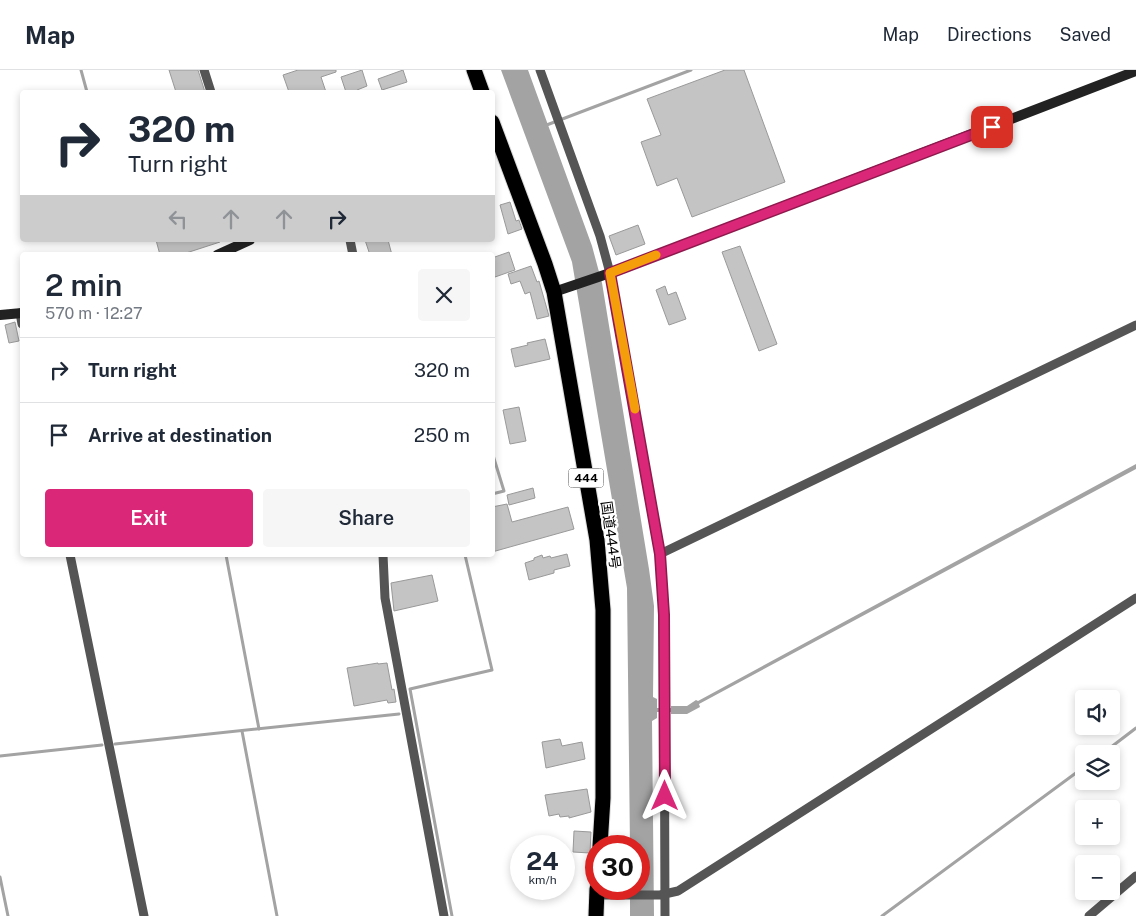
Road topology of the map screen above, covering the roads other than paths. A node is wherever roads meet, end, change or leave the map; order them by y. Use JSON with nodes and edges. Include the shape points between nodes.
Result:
{"nodes":[{"id":1,"x":204,"y":70,"type":"edge"},
{"id":2,"x":474,"y":70,"type":"edge"},
{"id":3,"x":540,"y":70,"type":"edge"},
{"id":4,"x":1136,"y":71,"type":"edge"},
{"id":5,"x":210,"y":90,"type":"edge"},
{"id":6,"x":481,"y":90,"type":"edge"},
{"id":7,"x":495,"y":132,"type":"edge"},
{"id":8,"x":246,"y":242,"type":"edge"},
{"id":9,"x":224,"y":252,"type":"edge"},
{"id":10,"x":607,"y":274,"type":"junction"},
{"id":11,"x":554,"y":292,"type":"junction"},
{"id":12,"x":0,"y":315,"type":"edge"},
{"id":13,"x":20,"y":316,"type":"edge"},
{"id":14,"x":1136,"y":325,"type":"edge"},
{"id":15,"x":660,"y":554,"type":"junction"},
{"id":16,"x":70,"y":557,"type":"edge"},
{"id":17,"x":383,"y":557,"type":"edge"},
{"id":18,"x":1136,"y":598,"type":"edge"},
{"id":19,"x":601,"y":835,"type":"edge"},
{"id":20,"x":1136,"y":876,"type":"edge"},
{"id":21,"x":650,"y":895,"type":"edge"},
{"id":22,"x":662,"y":895,"type":"junction"},
{"id":23,"x":597,"y":900,"type":"edge"},
{"id":24,"x":144,"y":916,"type":"edge"},
{"id":25,"x":444,"y":916,"type":"edge"},
{"id":26,"x":596,"y":916,"type":"edge"},
{"id":27,"x":665,"y":916,"type":"edge"},
{"id":28,"x":1089,"y":916,"type":"edge"}],
"edges":[{"from":1,"to":5,"type":"street"},
{"from":2,"to":6,"type":"highway"},
{"from":3,"to":10,"type":"street","via":[[600,236]]},
{"from":4,"to":10,"type":"street"},
{"from":7,"to":11,"type":"highway","name":"国道444号","number":"444"},
{"from":8,"to":9,"type":"street"},
{"from":10,"to":11,"type":"street"},
{"from":10,"to":15,"type":"street"},
{"from":11,"to":19,"type":"highway","name":"国道444号","number":"444","via":[[597,540],[602,590]]},
{"from":12,"to":13,"type":"street"},
{"from":14,"to":15,"type":"street"},
{"from":15,"to":22,"type":"street","via":[[664,615]]},
{"from":16,"to":24,"type":"street"},
{"from":17,"to":25,"type":"street","via":[[385,598]]},
{"from":18,"to":22,"type":"street","via":[[678,891]]},
{"from":20,"to":28,"type":"street"},
{"from":21,"to":22,"type":"street"},
{"from":22,"to":27,"type":"street"},
{"from":23,"to":26,"type":"highway"}]}
